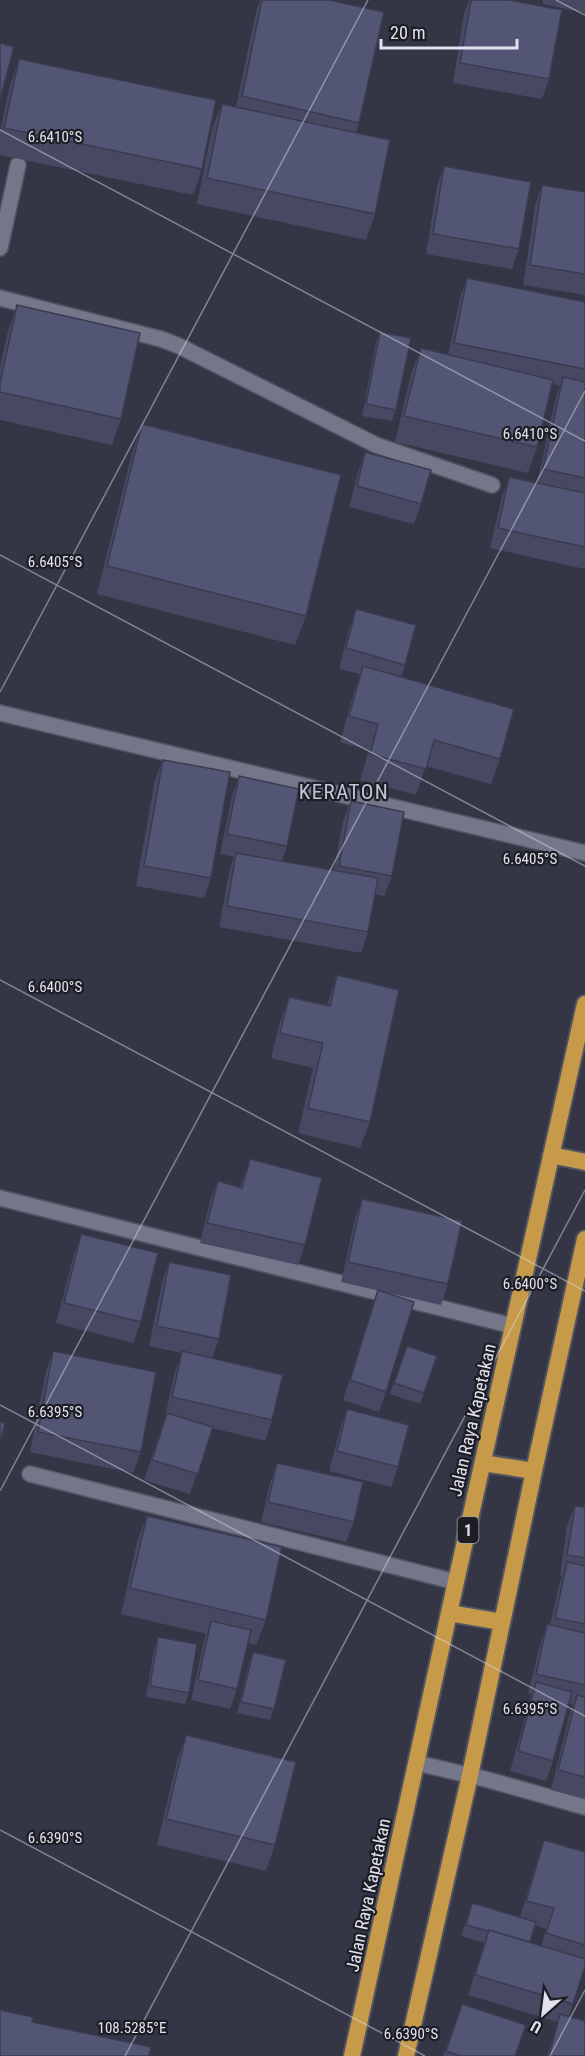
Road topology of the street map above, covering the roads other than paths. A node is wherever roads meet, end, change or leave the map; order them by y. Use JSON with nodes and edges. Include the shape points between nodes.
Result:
{"nodes":[{"id":1,"x":18,"y":165,"type":"dead end"},
{"id":2,"x":0,"y":248,"type":"edge"},
{"id":3,"x":0,"y":298,"type":"edge"},
{"id":4,"x":492,"y":485,"type":"dead end"},
{"id":5,"x":0,"y":713,"type":"edge"},
{"id":6,"x":585,"y":853,"type":"edge"},
{"id":7,"x":585,"y":1004,"type":"edge"},
{"id":8,"x":581,"y":1043,"type":"edge"},
{"id":9,"x":551,"y":1155,"type":"junction"},
{"id":10,"x":585,"y":1162,"type":"edge"},
{"id":11,"x":0,"y":1198,"type":"edge"},
{"id":12,"x":585,"y":1239,"type":"edge"},
{"id":13,"x":513,"y":1326,"type":"junction"},
{"id":14,"x":483,"y":1463,"type":"junction"},
{"id":15,"x":534,"y":1471,"type":"junction"},
{"id":16,"x":30,"y":1474,"type":"dead end"},
{"id":17,"x":456,"y":1582,"type":"junction"},
{"id":18,"x":449,"y":1613,"type":"junction"},
{"id":19,"x":502,"y":1622,"type":"junction"},
{"id":20,"x":417,"y":1763,"type":"junction"},
{"id":21,"x":470,"y":1775,"type":"junction"},
{"id":22,"x":585,"y":1807,"type":"edge"},
{"id":23,"x":352,"y":2056,"type":"edge"},
{"id":24,"x":406,"y":2056,"type":"edge"}],
"edges":[{"from":1,"to":2,"type":"street"},
{"from":3,"to":4,"type":"street","via":[[161,339],[376,445]]},
{"from":5,"to":6,"type":"street"},
{"from":7,"to":8,"type":"highway","name":"Jalan Raya Kapetakan","number":"1"},
{"from":8,"to":9,"type":"highway","name":"Jalan Raya Kapetakan","number":"1"},
{"from":9,"to":10,"type":"highway"},
{"from":9,"to":13,"type":"highway","name":"Jalan Raya Kapetakan","number":"1"},
{"from":11,"to":13,"type":"street"},
{"from":12,"to":15,"type":"highway"},
{"from":13,"to":14,"type":"highway","name":"Jalan Raya Kapetakan","number":"1"},
{"from":14,"to":15,"type":"highway"},
{"from":14,"to":17,"type":"highway","name":"Jalan Raya Kapetakan","number":"1"},
{"from":15,"to":19,"type":"highway"},
{"from":16,"to":17,"type":"street"},
{"from":17,"to":18,"type":"highway","name":"Jalan Raya Kapetakan","number":"1"},
{"from":18,"to":19,"type":"highway"},
{"from":18,"to":20,"type":"highway","name":"Jalan Raya Kapetakan","number":"1"},
{"from":19,"to":21,"type":"highway"},
{"from":20,"to":21,"type":"street"},
{"from":20,"to":23,"type":"highway","name":"Jalan Raya Kapetakan","number":"1"},
{"from":21,"to":22,"type":"street"},
{"from":21,"to":24,"type":"highway"}]}
